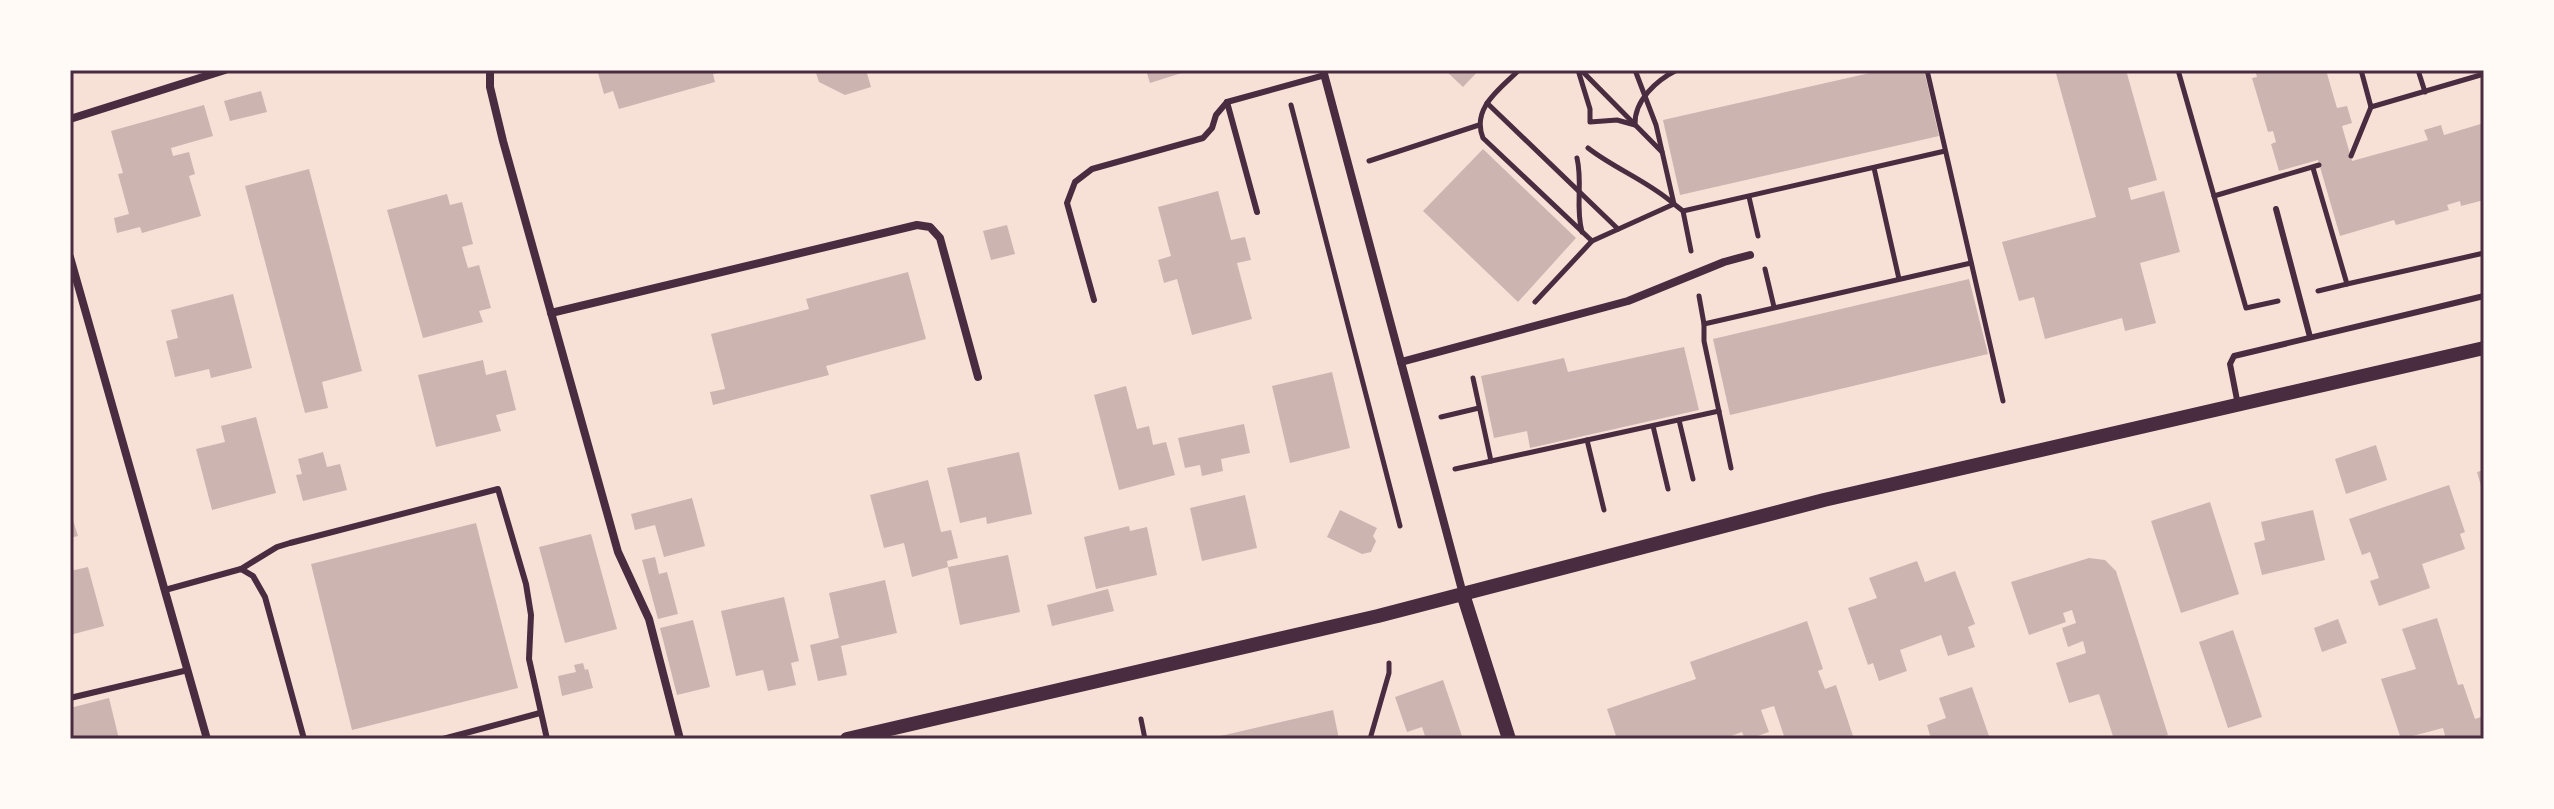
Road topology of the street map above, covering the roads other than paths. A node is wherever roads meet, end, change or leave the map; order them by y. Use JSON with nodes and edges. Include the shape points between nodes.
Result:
{"nodes":[{"id":1,"x":225,"y":70,"type":"edge"},
{"id":2,"x":490,"y":70,"type":"edge"},
{"id":3,"x":1324,"y":72,"type":"edge"},
{"id":4,"x":1227,"y":102,"type":"junction"},
{"id":5,"x":70,"y":119,"type":"edge"},
{"id":6,"x":2276,"y":209,"type":"dead end"},
{"id":7,"x":1257,"y":212,"type":"dead end"},
{"id":8,"x":1750,"y":255,"type":"dead end"},
{"id":9,"x":70,"y":257,"type":"edge"},
{"id":10,"x":2484,"y":296,"type":"edge"},
{"id":11,"x":1094,"y":300,"type":"dead end"},
{"id":12,"x":551,"y":313,"type":"junction"},
{"id":13,"x":2310,"y":337,"type":"junction"},
{"id":14,"x":2484,"y":348,"type":"edge"},
{"id":15,"x":1401,"y":362,"type":"junction"},
{"id":16,"x":978,"y":377,"type":"dead end"},
{"id":17,"x":2238,"y":405,"type":"junction"},
{"id":18,"x":241,"y":569,"type":"junction"},
{"id":19,"x":165,"y":590,"type":"junction"},
{"id":20,"x":1463,"y":594,"type":"junction"},
{"id":21,"x":188,"y":670,"type":"junction"},
{"id":22,"x":70,"y":698,"type":"edge"},
{"id":23,"x":540,"y":713,"type":"junction"},
{"id":24,"x":207,"y":739,"type":"edge"},
{"id":25,"x":304,"y":739,"type":"edge"},
{"id":26,"x":443,"y":739,"type":"edge"},
{"id":27,"x":547,"y":739,"type":"edge"},
{"id":28,"x":680,"y":739,"type":"edge"},
{"id":29,"x":847,"y":739,"type":"edge"},
{"id":30,"x":1509,"y":739,"type":"edge"}],
"edges":[{"from":1,"to":5,"type":"street"},
{"from":2,"to":12,"type":"street","via":[[494,104]]},
{"from":3,"to":4,"type":"lane"},
{"from":3,"to":15,"type":"street"},
{"from":4,"to":7,"type":"lane"},
{"from":4,"to":11,"type":"lane","via":[[1203,138],[1092,169],[1075,182],[1067,203]]},
{"from":6,"to":13,"type":"lane"},
{"from":8,"to":15,"type":"street","via":[[1628,301]]},
{"from":9,"to":19,"type":"street"},
{"from":10,"to":13,"type":"lane"},
{"from":12,"to":16,"type":"street","via":[[917,225],[930,227],[940,238]]},
{"from":12,"to":28,"type":"street","via":[[618,552],[649,619]]},
{"from":13,"to":17,"type":"lane","via":[[2233,357]]},
{"from":14,"to":17,"type":"street"},
{"from":15,"to":20,"type":"street"},
{"from":17,"to":20,"type":"street","via":[[1824,500]]},
{"from":18,"to":19,"type":"lane"},
{"from":18,"to":23,"type":"lane","via":[[277,547],[498,489],[529,601],[529,659]]},
{"from":18,"to":25,"type":"lane","via":[[253,576],[265,597]]},
{"from":19,"to":21,"type":"street"},
{"from":20,"to":29,"type":"street"},
{"from":20,"to":30,"type":"street"},
{"from":21,"to":22,"type":"lane"},
{"from":21,"to":24,"type":"street"},
{"from":23,"to":26,"type":"lane"},
{"from":23,"to":27,"type":"lane"}]}
